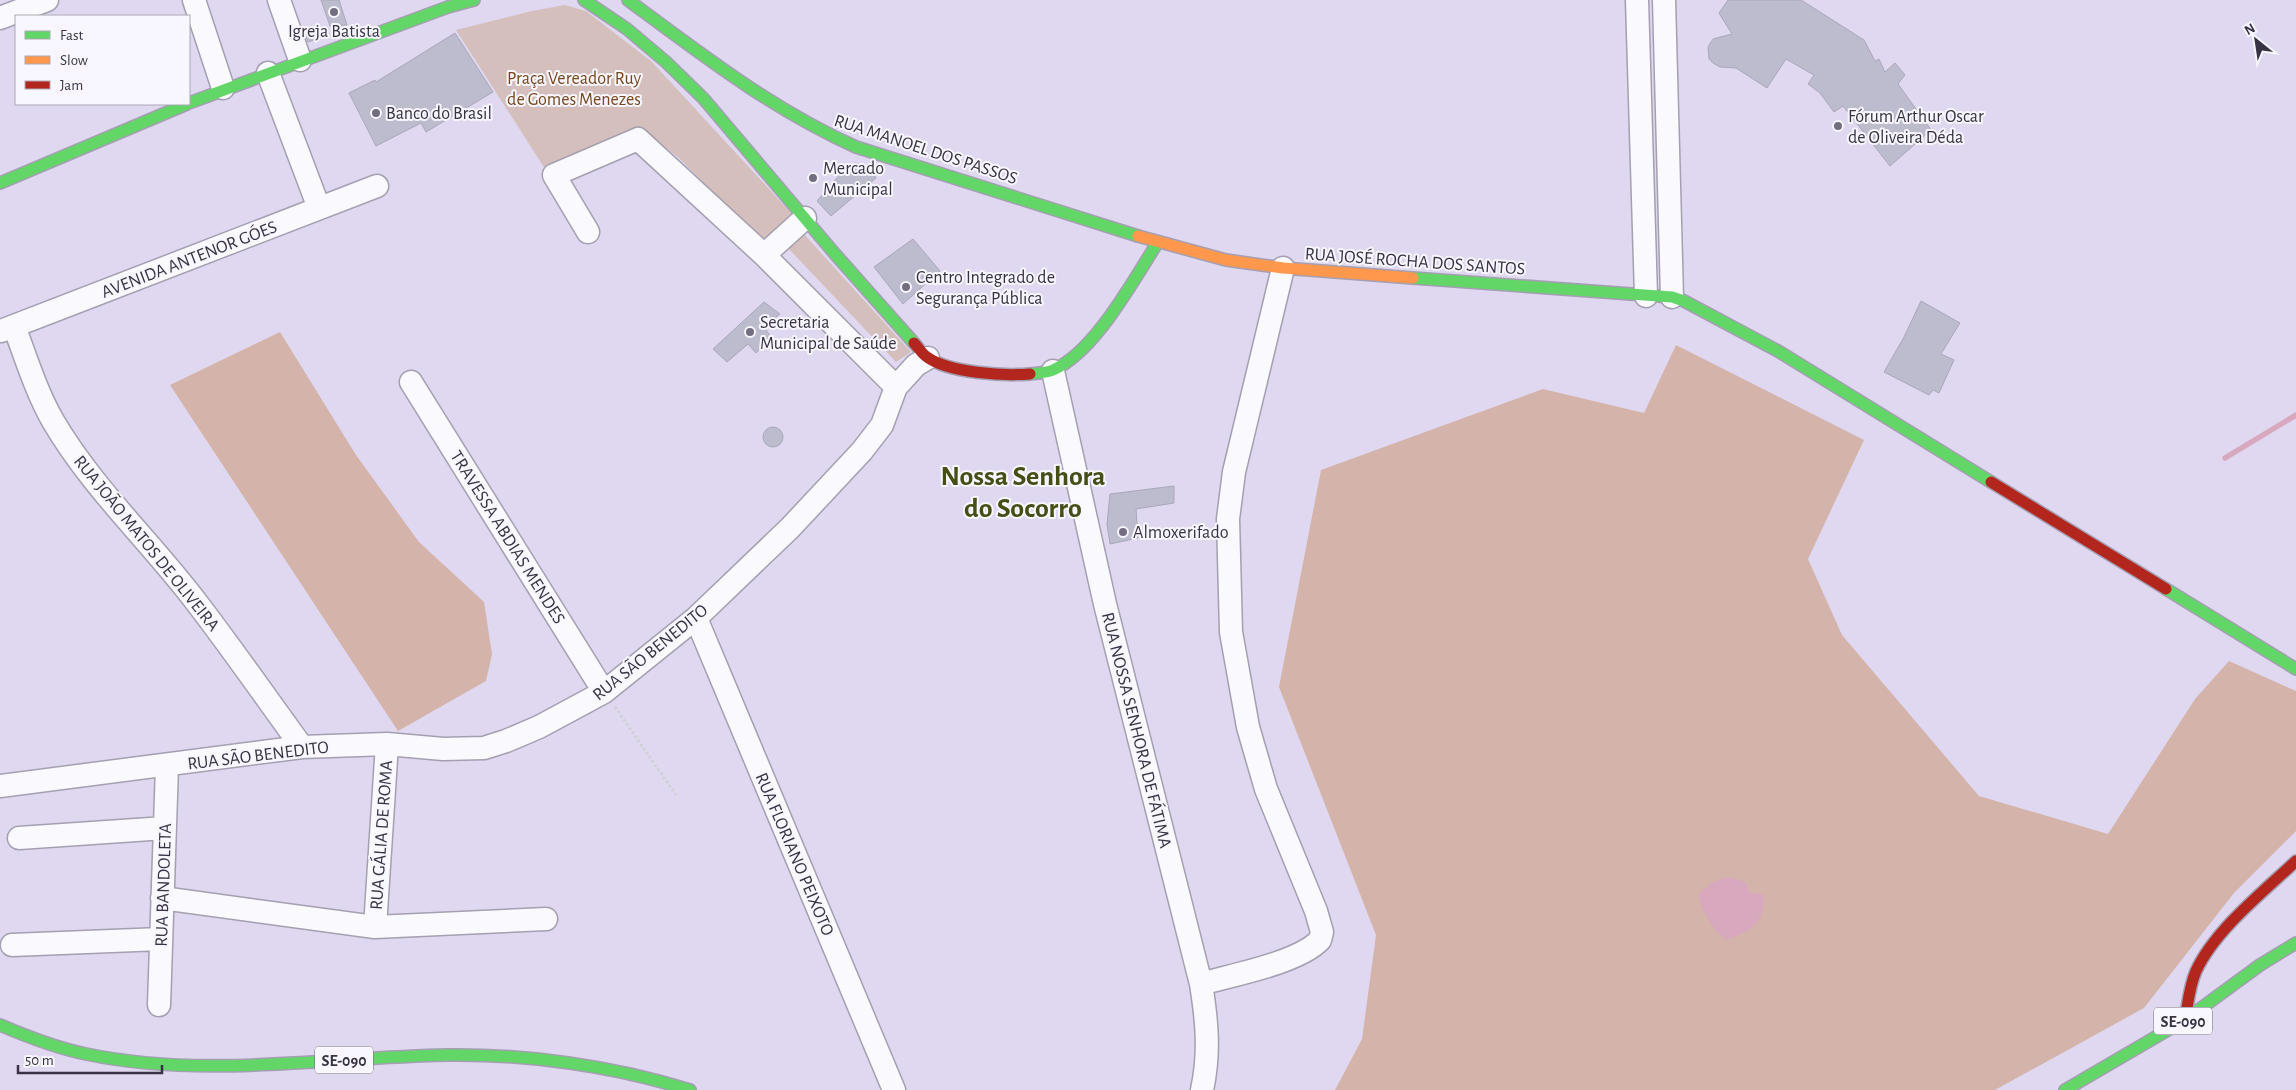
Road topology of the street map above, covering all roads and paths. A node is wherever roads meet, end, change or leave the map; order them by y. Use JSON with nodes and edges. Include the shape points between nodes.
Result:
{"nodes":[{"id":1,"x":46,"y":0,"type":"edge"},
{"id":2,"x":194,"y":0,"type":"edge"},
{"id":3,"x":280,"y":0,"type":"edge"},
{"id":4,"x":474,"y":0,"type":"edge"},
{"id":5,"x":584,"y":0,"type":"edge"},
{"id":6,"x":628,"y":0,"type":"edge"},
{"id":7,"x":1637,"y":0,"type":"edge"},
{"id":8,"x":1664,"y":0,"type":"edge"},
{"id":9,"x":446,"y":4,"type":"edge"},
{"id":10,"x":0,"y":18,"type":"edge"},
{"id":11,"x":300,"y":60,"type":"junction"},
{"id":12,"x":268,"y":73,"type":"junction"},
{"id":13,"x":223,"y":88,"type":"junction"},
{"id":14,"x":190,"y":102,"type":"edge"},
{"id":15,"x":183,"y":105,"type":"edge"},
{"id":16,"x":0,"y":183,"type":"edge"},
{"id":17,"x":378,"y":186,"type":"dead end"},
{"id":18,"x":320,"y":208,"type":"junction"},
{"id":19,"x":804,"y":218,"type":"junction"},
{"id":20,"x":588,"y":232,"type":"dead end"},
{"id":21,"x":1158,"y":242,"type":"junction"},
{"id":22,"x":764,"y":255,"type":"junction"},
{"id":23,"x":1283,"y":268,"type":"junction"},
{"id":24,"x":1646,"y":296,"type":"junction"},
{"id":25,"x":1672,"y":296,"type":"junction"},
{"id":26,"x":7,"y":329,"type":"edge"},
{"id":27,"x":928,"y":358,"type":"junction"},
{"id":28,"x":1053,"y":370,"type":"junction"},
{"id":29,"x":411,"y":382,"type":"dead end"},
{"id":30,"x":896,"y":386,"type":"junction"},
{"id":31,"x":696,"y":618,"type":"junction"},
{"id":32,"x":2296,"y":669,"type":"edge"},
{"id":33,"x":604,"y":692,"type":"junction"},
{"id":34,"x":387,"y":744,"type":"junction"},
{"id":35,"x":302,"y":747,"type":"junction"},
{"id":36,"x":167,"y":766,"type":"junction"},
{"id":37,"x":0,"y":786,"type":"edge"},
{"id":38,"x":676,"y":795,"type":"dead end"},
{"id":39,"x":165,"y":828,"type":"junction"},
{"id":40,"x":19,"y":838,"type":"dead end"},
{"id":41,"x":2296,"y":861,"type":"edge"},
{"id":42,"x":162,"y":898,"type":"junction"},
{"id":43,"x":546,"y":919,"type":"dead end"},
{"id":44,"x":375,"y":927,"type":"junction"},
{"id":45,"x":161,"y":939,"type":"junction"},
{"id":46,"x":2296,"y":943,"type":"edge"},
{"id":47,"x":12,"y":945,"type":"dead end"},
{"id":48,"x":1200,"y":984,"type":"junction"},
{"id":49,"x":159,"y":1005,"type":"dead end"},
{"id":50,"x":2185,"y":1020,"type":"junction"},
{"id":51,"x":0,"y":1025,"type":"edge"},
{"id":52,"x":690,"y":1090,"type":"edge"},
{"id":53,"x":894,"y":1090,"type":"edge"},
{"id":54,"x":1202,"y":1090,"type":"edge"},
{"id":55,"x":2065,"y":1090,"type":"edge"}],
"edges":[{"from":1,"to":10,"type":"street"},
{"from":2,"to":13,"type":"street"},
{"from":3,"to":11,"type":"street"},
{"from":4,"to":9,"type":"street"},
{"from":5,"to":19,"type":"street","via":[[628,29],[682,75]]},
{"from":6,"to":21,"type":"street","name":"RUA MANOEL DOS PASSOS","via":[[783,110],[822,132],[856,147]]},
{"from":7,"to":24,"type":"street"},
{"from":8,"to":25,"type":"street"},
{"from":9,"to":11,"type":"street"},
{"from":11,"to":12,"type":"street"},
{"from":12,"to":13,"type":"street"},
{"from":12,"to":18,"type":"street"},
{"from":13,"to":14,"type":"street"},
{"from":15,"to":16,"type":"street"},
{"from":17,"to":18,"type":"street","name":"AVENIDA ANTENOR GÓES"},
{"from":18,"to":26,"type":"street","name":"AVENIDA ANTENOR GÓES"},
{"from":19,"to":22,"type":"street"},
{"from":19,"to":27,"type":"street"},
{"from":20,"to":22,"type":"street","via":[[554,175],[638,140]]},
{"from":21,"to":23,"type":"street","name":"RUA JOSÉ ROCHA DOS SANTOS","via":[[1226,260]]},
{"from":21,"to":28,"type":"street","via":[[1093,336],[1074,358]]},
{"from":22,"to":30,"type":"street"},
{"from":23,"to":24,"type":"street","name":"RUA JOSÉ ROCHA DOS SANTOS"},
{"from":23,"to":48,"type":"street","via":[[1234,472],[1228,520],[1232,632],[1248,727],[1266,789],[1322,932],[1320,940],[1304,952]]},
{"from":24,"to":25,"type":"street","name":"RUA JOSÉ ROCHA DOS SANTOS"},
{"from":25,"to":32,"type":"street","via":[[1778,351]]},
{"from":26,"to":35,"type":"street","name":"RUA JOÃO MATOS DE OLIVEIRA","via":[[53,420],[77,458],[108,500],[196,602]]},
{"from":27,"to":28,"type":"street","via":[[969,370],[1021,375]]},
{"from":27,"to":30,"type":"street","name":"RUA SÃO BENEDITO","via":[[916,365]]},
{"from":28,"to":48,"type":"street","name":"RUA NOSSA SENHORA DE FÁTIMA","via":[[1105,604]]},
{"from":29,"to":33,"type":"street","name":"TRAVESSA ABDIAS MENDES"},
{"from":30,"to":31,"type":"street","name":"RUA SÃO BENEDITO","via":[[882,425],[862,451],[790,528]]},
{"from":31,"to":33,"type":"street","name":"RUA SÃO BENEDITO"},
{"from":31,"to":53,"type":"street","name":"RUA FLORIANO PEIXOTO"},
{"from":33,"to":34,"type":"street","name":"RUA SÃO BENEDITO","via":[[539,727],[484,748],[443,749]]},
{"from":33,"to":38,"type":"path"},
{"from":34,"to":35,"type":"street","name":"RUA SÃO BENEDITO"},
{"from":34,"to":44,"type":"street","name":"RUA GÁLIA DE ROMA"},
{"from":35,"to":36,"type":"street","name":"RUA SÃO BENEDITO"},
{"from":36,"to":37,"type":"street","name":"RUA SÃO BENEDITO"},
{"from":36,"to":39,"type":"street","name":"RUA BANDOLETA"},
{"from":39,"to":40,"type":"street"},
{"from":39,"to":42,"type":"street","name":"RUA BANDOLETA"},
{"from":41,"to":50,"type":"street","via":[[2218,940],[2196,969]]},
{"from":42,"to":44,"type":"street"},
{"from":42,"to":45,"type":"street","name":"RUA BANDOLETA"},
{"from":43,"to":44,"type":"street"},
{"from":45,"to":47,"type":"street"},
{"from":45,"to":49,"type":"street","name":"RUA BANDOLETA"},
{"from":46,"to":50,"type":"street","number":"SE-090"},
{"from":48,"to":54,"type":"street","name":"RUA NOSSA SENHORA DE FÁTIMA","via":[[1208,1025],[1207,1066]]},
{"from":50,"to":55,"type":"street","number":"SE-090"},
{"from":51,"to":52,"type":"street","number":"SE-090","via":[[37,1040],[96,1056],[152,1062],[262,1063],[450,1055],[552,1061],[654,1078]]}]}
